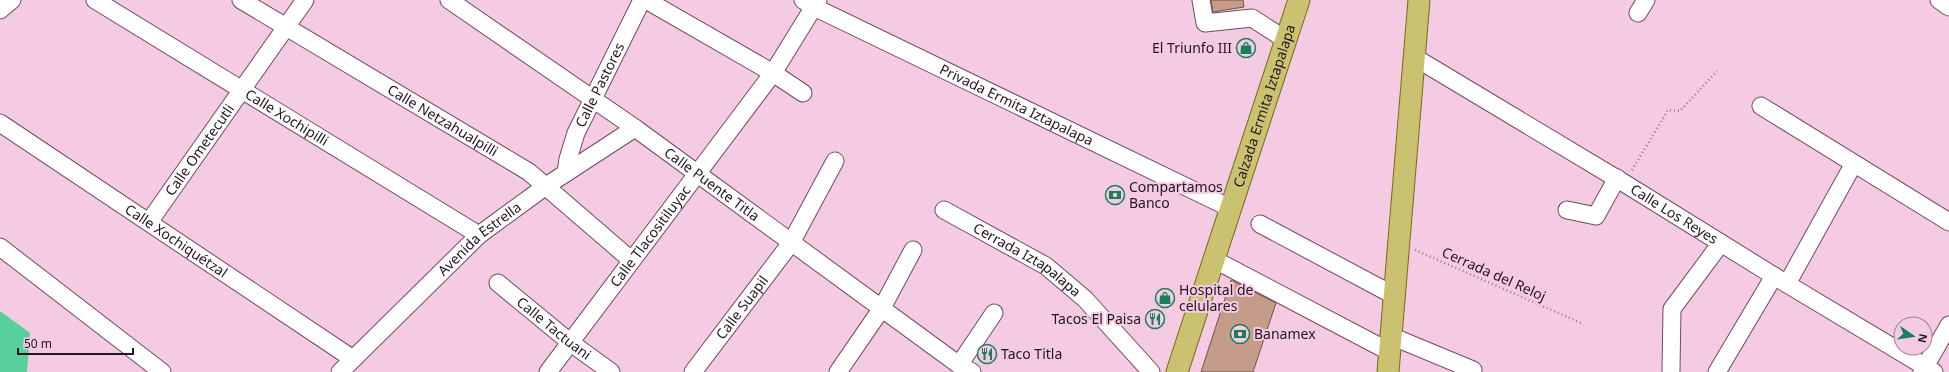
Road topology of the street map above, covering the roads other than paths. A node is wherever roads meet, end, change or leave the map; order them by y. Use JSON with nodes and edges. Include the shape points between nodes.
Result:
{"nodes":[{"id":1,"x":12,"y":0,"type":"edge"},
{"id":2,"x":95,"y":0,"type":"edge"},
{"id":3,"x":241,"y":0,"type":"edge"},
{"id":4,"x":305,"y":0,"type":"edge"},
{"id":5,"x":449,"y":0,"type":"edge"},
{"id":6,"x":642,"y":0,"type":"edge"},
{"id":7,"x":646,"y":0,"type":"edge"},
{"id":8,"x":1201,"y":0,"type":"edge"},
{"id":9,"x":1299,"y":0,"type":"edge"},
{"id":10,"x":1419,"y":0,"type":"edge"},
{"id":11,"x":1939,"y":0,"type":"edge"},
{"id":12,"x":812,"y":2,"type":"edge"},
{"id":13,"x":1949,"y":8,"type":"edge"},
{"id":14,"x":0,"y":10,"type":"edge"},
{"id":15,"x":1290,"y":10,"type":"edge"},
{"id":16,"x":286,"y":26,"type":"junction"},
{"id":17,"x":1286,"y":40,"type":"junction"},
{"id":18,"x":1414,"y":58,"type":"junction"},
{"id":19,"x":773,"y":73,"type":"junction"},
{"id":20,"x":242,"y":91,"type":"junction"},
{"id":21,"x":803,"y":93,"type":"dead end"},
{"id":22,"x":594,"y":98,"type":"junction"},
{"id":23,"x":1760,"y":106,"type":"dead end"},
{"id":24,"x":0,"y":123,"type":"edge"},
{"id":25,"x":635,"y":128,"type":"junction"},
{"id":26,"x":835,"y":161,"type":"dead end"},
{"id":27,"x":1853,"y":165,"type":"junction"},
{"id":28,"x":566,"y":173,"type":"junction"},
{"id":29,"x":699,"y":173,"type":"junction"},
{"id":30,"x":1621,"y":180,"type":"junction"},
{"id":31,"x":546,"y":186,"type":"junction"},
{"id":32,"x":1230,"y":208,"type":"junction"},
{"id":33,"x":944,"y":210,"type":"dead end"},
{"id":34,"x":1567,"y":210,"type":"dead end"},
{"id":35,"x":149,"y":222,"type":"junction"},
{"id":36,"x":1949,"y":222,"type":"edge"},
{"id":37,"x":1260,"y":224,"type":"dead end"},
{"id":38,"x":479,"y":235,"type":"junction"},
{"id":39,"x":791,"y":243,"type":"junction"},
{"id":40,"x":1721,"y":243,"type":"junction"},
{"id":41,"x":0,"y":246,"type":"edge"},
{"id":42,"x":913,"y":250,"type":"dead end"},
{"id":43,"x":631,"y":260,"type":"junction"},
{"id":44,"x":1215,"y":260,"type":"junction"},
{"id":45,"x":1780,"y":280,"type":"junction"},
{"id":46,"x":498,"y":283,"type":"dead end"},
{"id":47,"x":1395,"y":296,"type":"junction"},
{"id":48,"x":882,"y":308,"type":"junction"},
{"id":49,"x":994,"y":313,"type":"dead end"},
{"id":50,"x":1949,"y":325,"type":"edge"},
{"id":51,"x":571,"y":343,"type":"junction"},
{"id":52,"x":1390,"y":353,"type":"edge"},
{"id":53,"x":353,"y":359,"type":"junction"},
{"id":54,"x":966,"y":368,"type":"edge"},
{"id":55,"x":1473,"y":370,"type":"dead end"},
{"id":56,"x":1671,"y":370,"type":"dead end"},
{"id":57,"x":1927,"y":370,"type":"edge"},
{"id":58,"x":162,"y":372,"type":"edge"},
{"id":59,"x":340,"y":372,"type":"edge"},
{"id":60,"x":548,"y":372,"type":"edge"},
{"id":61,"x":611,"y":372,"type":"edge"},
{"id":62,"x":693,"y":372,"type":"edge"},
{"id":63,"x":838,"y":372,"type":"edge"},
{"id":64,"x":1151,"y":372,"type":"edge"},
{"id":65,"x":1177,"y":372,"type":"edge"},
{"id":66,"x":1716,"y":372,"type":"edge"}],
"edges":[{"from":1,"to":14,"type":"street"},
{"from":2,"to":20,"type":"street","name":"Calle Xochipilli"},
{"from":3,"to":16,"type":"street","name":"Calle Netzahualpilli"},
{"from":4,"to":16,"type":"street","name":"Calle Ometecutli"},
{"from":5,"to":22,"type":"street","name":"Calle Puente Titla"},
{"from":6,"to":22,"type":"street","name":"Calle Pastores"},
{"from":7,"to":19,"type":"street"},
{"from":8,"to":17,"type":"street","via":[[1204,23],[1252,18]]},
{"from":9,"to":15,"type":"main road","name":"Calzada Ermita Iztapalapa"},
{"from":10,"to":18,"type":"main road"},
{"from":11,"to":13,"type":"street"},
{"from":12,"to":19,"type":"street","name":"Calle Tlacositiluyac"},
{"from":12,"to":32,"type":"street","name":"Privada Ermita Iztapalapa"},
{"from":15,"to":17,"type":"main road","name":"Calzada Ermita Iztapalapa"},
{"from":16,"to":20,"type":"street","name":"Calle Ometecutli"},
{"from":16,"to":31,"type":"street","name":"Calle Netzahualpilli","via":[[529,172]]},
{"from":17,"to":32,"type":"main road","name":"Calzada Ermita Iztapalapa"},
{"from":18,"to":30,"type":"street","name":"Calle Los Reyes"},
{"from":18,"to":47,"type":"main road"},
{"from":19,"to":21,"type":"street"},
{"from":19,"to":29,"type":"street","name":"Calle Tlacositiluyac"},
{"from":20,"to":35,"type":"street","name":"Calle Ometecutli"},
{"from":20,"to":38,"type":"street","name":"Calle Xochipilli"},
{"from":22,"to":25,"type":"street","name":"Calle Puente Titla"},
{"from":22,"to":28,"type":"street","name":"Calle Pastores","via":[[576,133]]},
{"from":23,"to":27,"type":"street"},
{"from":24,"to":35,"type":"street","name":"Calle Xochiquétzal"},
{"from":25,"to":28,"type":"street","name":"Avenida Estrella"},
{"from":25,"to":29,"type":"street","name":"Calle Puente Titla"},
{"from":26,"to":39,"type":"street","name":"Calle Suapil"},
{"from":27,"to":36,"type":"street"},
{"from":27,"to":45,"type":"street"},
{"from":28,"to":31,"type":"street","name":"Avenida Estrella"},
{"from":29,"to":39,"type":"street","name":"Calle Puente Titla"},
{"from":29,"to":43,"type":"street","name":"Calle Tlacositiluyac"},
{"from":30,"to":34,"type":"street","via":[[1596,216]]},
{"from":30,"to":40,"type":"street","name":"Calle Los Reyes"},
{"from":31,"to":38,"type":"street","name":"Avenida Estrella"},
{"from":31,"to":43,"type":"street","name":"Calle Netzahualpilli"},
{"from":32,"to":44,"type":"main road","name":"Calzada Ermita Iztapalapa"},
{"from":33,"to":64,"type":"street","name":"Cerrada Iztapalapa","via":[[1046,266],[1085,299]]},
{"from":35,"to":53,"type":"street","name":"Calle Xochiquétzal"},
{"from":37,"to":47,"type":"street"},
{"from":38,"to":53,"type":"street","name":"Avenida Estrella"},
{"from":39,"to":48,"type":"street","name":"Calle Puente Titla"},
{"from":39,"to":62,"type":"street","name":"Calle Suapil"},
{"from":40,"to":45,"type":"street","name":"Calle Los Reyes"},
{"from":40,"to":56,"type":"street","via":[[1672,309]]},
{"from":41,"to":58,"type":"street"},
{"from":42,"to":48,"type":"street"},
{"from":43,"to":51,"type":"street","name":"Calle Tlacositiluyac"},
{"from":44,"to":52,"type":"street"},
{"from":44,"to":65,"type":"main road","name":"Calzada Ermita Iztapalapa"},
{"from":45,"to":57,"type":"street","name":"Calle Los Reyes"},
{"from":45,"to":66,"type":"street"},
{"from":46,"to":51,"type":"street","name":"Calle Tactuani"},
{"from":47,"to":52,"type":"main road"},
{"from":48,"to":54,"type":"street","name":"Calle Puente Titla"},
{"from":48,"to":63,"type":"street"},
{"from":49,"to":54,"type":"street"},
{"from":50,"to":57,"type":"street"},
{"from":51,"to":60,"type":"street","name":"Calle Tlacositiluyac"},
{"from":51,"to":61,"type":"street","name":"Calle Tactuani"},
{"from":52,"to":55,"type":"street"},
{"from":53,"to":59,"type":"street","name":"Avenida Estrella"}]}
